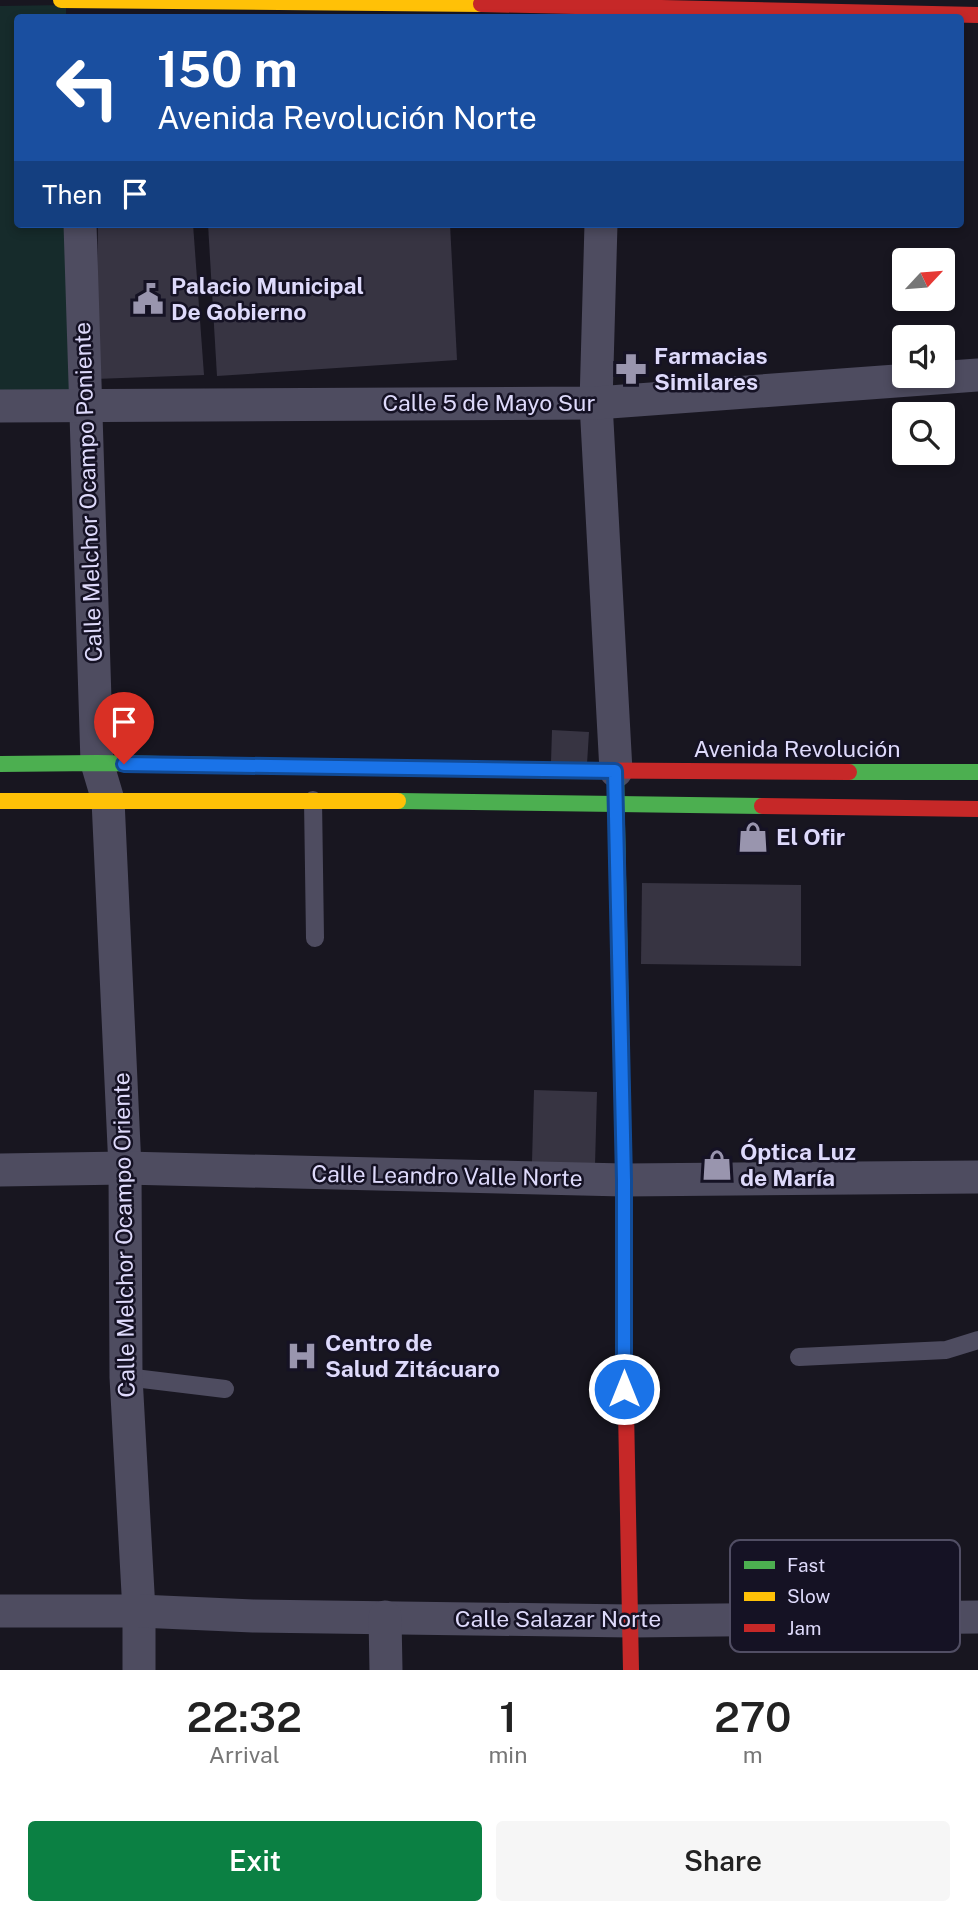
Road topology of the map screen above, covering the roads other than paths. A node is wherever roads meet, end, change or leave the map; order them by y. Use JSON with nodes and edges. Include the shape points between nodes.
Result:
{"nodes":[{"id":1,"x":61,"y":0,"type":"edge"},
{"id":2,"x":72,"y":0,"type":"edge"},
{"id":3,"x":336,"y":1,"type":"edge"},
{"id":4,"x":607,"y":8,"type":"edge"},
{"id":5,"x":925,"y":14,"type":"edge"},
{"id":6,"x":80,"y":228,"type":"edge"},
{"id":7,"x":601,"y":228,"type":"edge"},
{"id":8,"x":978,"y":375,"type":"edge"},
{"id":9,"x":596,"y":403,"type":"junction"},
{"id":10,"x":86,"y":405,"type":"junction"},
{"id":11,"x":0,"y":407,"type":"edge"},
{"id":12,"x":97,"y":763,"type":"junction"},
{"id":13,"x":0,"y":764,"type":"edge"},
{"id":14,"x":615,"y":771,"type":"junction"},
{"id":15,"x":978,"y":772,"type":"edge"},
{"id":16,"x":108,"y":800,"type":"junction"},
{"id":17,"x":313,"y":800,"type":"junction"},
{"id":18,"x":0,"y":801,"type":"edge"},
{"id":19,"x":617,"y":804,"type":"junction"},
{"id":20,"x":978,"y":809,"type":"edge"},
{"id":21,"x":314,"y":938,"type":"dead end"},
{"id":22,"x":125,"y":1168,"type":"junction"},
{"id":23,"x":0,"y":1170,"type":"edge"},
{"id":24,"x":978,"y":1177,"type":"edge"},
{"id":25,"x":624,"y":1180,"type":"junction"},
{"id":26,"x":978,"y":1340,"type":"edge"},
{"id":27,"x":799,"y":1357,"type":"dead end"},
{"id":28,"x":126,"y":1377,"type":"junction"},
{"id":29,"x":225,"y":1389,"type":"dead end"},
{"id":30,"x":0,"y":1611,"type":"edge"},
{"id":31,"x":139,"y":1611,"type":"junction"},
{"id":32,"x":960,"y":1617,"type":"edge"},
{"id":33,"x":978,"y":1617,"type":"edge"},
{"id":34,"x":385,"y":1618,"type":"junction"},
{"id":35,"x":730,"y":1620,"type":"edge"},
{"id":36,"x":631,"y":1621,"type":"junction"},
{"id":37,"x":139,"y":1670,"type":"edge"},
{"id":38,"x":386,"y":1670,"type":"edge"},
{"id":39,"x":631,"y":1670,"type":"edge"}],
"edges":[{"from":1,"to":2,"type":"main road"},
{"from":2,"to":3,"type":"main road"},
{"from":3,"to":4,"type":"main road"},
{"from":4,"to":5,"type":"main road"},
{"from":6,"to":10,"type":"street","name":"Calle Melchor Ocampo Poniente"},
{"from":7,"to":9,"type":"street"},
{"from":8,"to":9,"type":"street","name":"Calle 5 de Mayo Sur"},
{"from":9,"to":10,"type":"street","name":"Calle 5 de Mayo Sur"},
{"from":9,"to":14,"type":"street"},
{"from":10,"to":11,"type":"street","name":"Calle 5 de Mayo Sur"},
{"from":10,"to":12,"type":"street","name":"Calle Melchor Ocampo Poniente"},
{"from":12,"to":13,"type":"main road"},
{"from":12,"to":14,"type":"main road","name":"Avenida Revolución"},
{"from":12,"to":16,"type":"street","name":"Calle Melchor Ocampo Poniente"},
{"from":14,"to":15,"type":"main road","name":"Avenida Revolución"},
{"from":14,"to":19,"type":"main road"},
{"from":16,"to":17,"type":"main road"},
{"from":16,"to":18,"type":"main road"},
{"from":16,"to":22,"type":"street","name":"Calle Melchor Ocampo Oriente"},
{"from":17,"to":19,"type":"main road"},
{"from":17,"to":21,"type":"lane"},
{"from":19,"to":20,"type":"main road"},
{"from":19,"to":25,"type":"main road"},
{"from":22,"to":23,"type":"street","name":"Calle Leandro Valle Norte"},
{"from":22,"to":25,"type":"street","name":"Calle Leandro Valle Norte"},
{"from":22,"to":28,"type":"street","name":"Calle Melchor Ocampo Oriente"},
{"from":24,"to":25,"type":"street","name":"Calle Leandro Valle Norte"},
{"from":25,"to":36,"type":"main road"},
{"from":26,"to":27,"type":"lane","via":[[946,1350]]},
{"from":28,"to":29,"type":"lane"},
{"from":28,"to":31,"type":"street","name":"Calle Melchor Ocampo Oriente"},
{"from":30,"to":31,"type":"street","name":"Calle Salazar Norte"},
{"from":31,"to":34,"type":"street","name":"Calle Salazar Norte"},
{"from":31,"to":37,"type":"street","name":"Calle Melchor Ocampo Oriente"},
{"from":32,"to":33,"type":"street","name":"Calle Salazar Norte"},
{"from":34,"to":36,"type":"street","name":"Calle Salazar Norte"},
{"from":34,"to":38,"type":"street"},
{"from":35,"to":36,"type":"street","name":"Calle Salazar Norte"},
{"from":36,"to":39,"type":"main road"}]}
